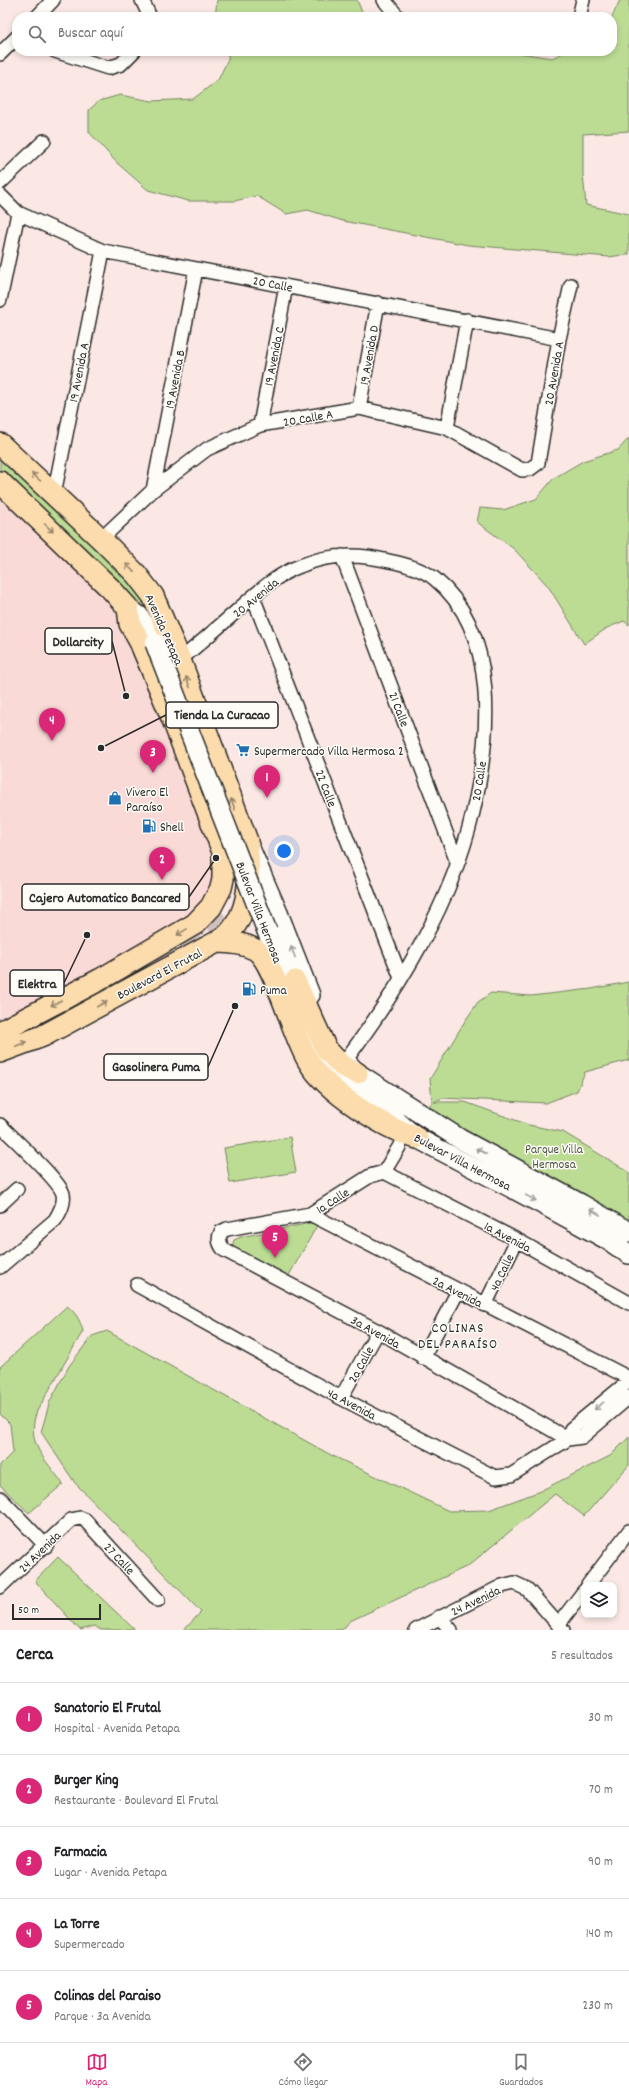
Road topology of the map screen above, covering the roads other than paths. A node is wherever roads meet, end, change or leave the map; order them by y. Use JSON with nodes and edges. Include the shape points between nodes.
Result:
{"nodes":[{"id":1,"x":53,"y":0,"type":"edge"},
{"id":2,"x":142,"y":0,"type":"edge"},
{"id":3,"x":384,"y":0,"type":"edge"},
{"id":4,"x":582,"y":0,"type":"edge"},
{"id":5,"x":42,"y":12,"type":"edge"},
{"id":6,"x":148,"y":12,"type":"edge"},
{"id":7,"x":394,"y":12,"type":"edge"},
{"id":8,"x":580,"y":12,"type":"edge"},
{"id":9,"x":12,"y":43,"type":"edge"},
{"id":10,"x":0,"y":54,"type":"edge"},
{"id":11,"x":70,"y":56,"type":"edge"},
{"id":12,"x":129,"y":56,"type":"edge"},
{"id":13,"x":44,"y":141,"type":"dead end"},
{"id":14,"x":0,"y":183,"type":"edge"},
{"id":15,"x":0,"y":195,"type":"edge"},
{"id":16,"x":18,"y":213,"type":"junction"},
{"id":17,"x":103,"y":251,"type":"junction"},
{"id":18,"x":196,"y":269,"type":"junction"},
{"id":19,"x":571,"y":284,"type":"dead end"},
{"id":20,"x":286,"y":286,"type":"junction"},
{"id":21,"x":0,"y":300,"type":"edge"},
{"id":22,"x":378,"y":303,"type":"junction"},
{"id":23,"x":466,"y":320,"type":"junction"},
{"id":24,"x":559,"y":339,"type":"junction"},
{"id":25,"x":359,"y":408,"type":"junction"},
{"id":26,"x":260,"y":425,"type":"junction"},
{"id":27,"x":447,"y":428,"type":"junction"},
{"id":28,"x":0,"y":444,"type":"edge"},
{"id":29,"x":538,"y":463,"type":"joint"},
{"id":30,"x":0,"y":482,"type":"edge"},
{"id":31,"x":152,"y":490,"type":"junction"},
{"id":32,"x":54,"y":494,"type":"junction"},
{"id":33,"x":101,"y":539,"type":"junction"},
{"id":34,"x":342,"y":556,"type":"junction"},
{"id":35,"x":253,"y":597,"type":"junction"},
{"id":36,"x":128,"y":608,"type":"junction"},
{"id":37,"x":180,"y":660,"type":"junction"},
{"id":38,"x":247,"y":841,"type":"junction"},
{"id":39,"x":457,"y":862,"type":"junction"},
{"id":40,"x":248,"y":863,"type":"junction"},
{"id":41,"x":224,"y":866,"type":"junction"},
{"id":42,"x":211,"y":907,"type":"junction"},
{"id":43,"x":237,"y":926,"type":"junction"},
{"id":44,"x":217,"y":942,"type":"junction"},
{"id":45,"x":401,"y":978,"type":"junction"},
{"id":46,"x":295,"y":981,"type":"dead end"},
{"id":47,"x":47,"y":1022,"type":"tunnel mouth"},
{"id":48,"x":0,"y":1033,"type":"edge"},
{"id":49,"x":0,"y":1052,"type":"edge"},
{"id":50,"x":351,"y":1067,"type":"junction"},
{"id":51,"x":0,"y":1125,"type":"edge"},
{"id":52,"x":409,"y":1139,"type":"junction"},
{"id":53,"x":384,"y":1172,"type":"junction"},
{"id":54,"x":17,"y":1189,"type":"dead end"},
{"id":55,"x":0,"y":1204,"type":"edge"},
{"id":56,"x":310,"y":1214,"type":"junction"},
{"id":57,"x":629,"y":1232,"type":"edge"},
{"id":58,"x":517,"y":1240,"type":"junction"},
{"id":59,"x":224,"y":1250,"type":"joint"},
{"id":60,"x":628,"y":1254,"type":"edge"},
{"id":61,"x":0,"y":1267,"type":"edge"},
{"id":62,"x":137,"y":1285,"type":"dead end"},
{"id":63,"x":458,"y":1291,"type":"junction"},
{"id":64,"x":629,"y":1304,"type":"edge"},
{"id":65,"x":485,"y":1305,"type":"junction"},
{"id":66,"x":378,"y":1331,"type":"junction"},
{"id":67,"x":423,"y":1358,"type":"junction"},
{"id":68,"x":629,"y":1379,"type":"edge"},
{"id":69,"x":629,"y":1397,"type":"edge"},
{"id":70,"x":341,"y":1398,"type":"junction"},
{"id":71,"x":568,"y":1439,"type":"junction"},
{"id":72,"x":0,"y":1498,"type":"edge"},
{"id":73,"x":80,"y":1518,"type":"joint"},
{"id":74,"x":629,"y":1531,"type":"edge"},
{"id":75,"x":46,"y":1546,"type":"junction"},
{"id":76,"x":590,"y":1582,"type":"edge"},
{"id":77,"x":0,"y":1587,"type":"edge"},
{"id":78,"x":581,"y":1596,"type":"edge"},
{"id":79,"x":158,"y":1600,"type":"dead end"},
{"id":80,"x":439,"y":1618,"type":"junction"},
{"id":81,"x":561,"y":1627,"type":"edge"},
{"id":82,"x":416,"y":1630,"type":"edge"},
{"id":83,"x":451,"y":1630,"type":"edge"}],
"edges":[{"from":1,"to":5,"type":"street"},
{"from":2,"to":6,"type":"street"},
{"from":3,"to":7,"type":"street"},
{"from":4,"to":8,"type":"street"},
{"from":9,"to":10,"type":"street"},
{"from":11,"to":12,"type":"street","via":[[112,68]]},
{"from":13,"to":14,"type":"street"},
{"from":15,"to":16,"type":"street","name":"20 Calle"},
{"from":16,"to":17,"type":"street","name":"20 Calle"},
{"from":16,"to":21,"type":"street"},
{"from":17,"to":18,"type":"street","name":"20 Calle"},
{"from":17,"to":32,"type":"street","name":"19 Avenida A"},
{"from":18,"to":20,"type":"street","name":"20 Calle"},
{"from":18,"to":31,"type":"street","name":"19 Avenida B"},
{"from":19,"to":24,"type":"street","name":"20 Avenida A"},
{"from":20,"to":22,"type":"street","name":"20 Calle"},
{"from":20,"to":26,"type":"street","name":"19 Avenida C"},
{"from":22,"to":23,"type":"street","name":"20 Calle"},
{"from":22,"to":25,"type":"street","name":"19 Avenida D"},
{"from":23,"to":24,"type":"street","name":"20 Calle"},
{"from":23,"to":27,"type":"street"},
{"from":24,"to":29,"type":"street","name":"20 Avenida A"},
{"from":25,"to":26,"type":"street","name":"20 Calle A"},
{"from":25,"to":27,"type":"street","name":"20 Calle A"},
{"from":26,"to":31,"type":"street","name":"20 Calle A","via":[[207,449]]},
{"from":27,"to":29,"type":"street","name":"20 Calle A","via":[[522,470],[530,469]]},
{"from":32,"to":28,"type":"main road","name":"Avenida Petapa","one_way":true},
{"from":30,"to":36,"type":"main road","name":"Avenida Petapa","one_way":true},
{"from":31,"to":33,"type":"street","name":"20 Calle A"},
{"from":32,"to":33,"type":"main road","name":"Avenida Petapa"},
{"from":37,"to":33,"type":"main road","name":"Avenida Petapa","one_way":true,"via":[[158,604],[151,593]]},
{"from":34,"to":35,"type":"street","name":"20 Avenida","via":[[318,559],[298,566],[274,579]]},
{"from":34,"to":39,"type":"street","name":"21 Calle"},
{"from":34,"to":39,"type":"street","name":"20 Calle","via":[[375,557],[405,565],[434,578],[452,597],[474,636],[485,685],[485,725],[473,813]]},
{"from":35,"to":37,"type":"street","name":"20 Avenida"},
{"from":35,"to":45,"type":"street","name":"22 Calle"},
{"from":36,"to":41,"type":"main road","name":"Avenida Petapa","via":[[130,624],[173,720],[220,842]]},
{"from":36,"to":52,"type":"main road","name":"Bulevar Villa Hermosa","bridge":true,"via":[[140,616],[155,643],[311,1045],[336,1077],[394,1118]]},
{"from":38,"to":37,"type":"main road","name":"Avenida Petapa","one_way":true},
{"from":38,"to":40,"type":"main road"},
{"from":50,"to":38,"type":"main road","name":"Bulevar Villa Hermosa","one_way":true,"via":[[326,1036]]},
{"from":39,"to":45,"type":"street","name":"20 Calle","via":[[432,927]]},
{"from":40,"to":41,"type":"main road","via":[[237,869]]},
{"from":40,"to":43,"type":"main road","via":[[247,896]]},
{"from":41,"to":42,"type":"main road","name":"Boulevard El Frutal","via":[[221,888]]},
{"from":42,"to":43,"type":"main road","via":[[233,909],[238,917]]},
{"from":42,"to":48,"type":"main road","name":"Boulevard El Frutal","one_way":true,"via":[[195,924],[143,956]]},
{"from":43,"to":44,"type":"main road","name":"Boulevard El Frutal"},
{"from":49,"to":44,"type":"main road","name":"Boulevard El Frutal","one_way":true,"via":[[43,1036]]},
{"from":44,"to":52,"type":"main road","via":[[246,946],[256,950],[263,957],[272,972],[298,1042],[309,1063],[338,1093]]},
{"from":45,"to":50,"type":"street","name":"20 Calle","via":[[372,1024]]},
{"from":46,"to":50,"type":"main road","via":[[326,1049],[342,1066]]},
{"from":47,"to":48,"type":"main road"},
{"from":57,"to":50,"type":"main road","name":"Bulevar Villa Hermosa","one_way":true,"via":[[460,1140]]},
{"from":51,"to":61,"type":"street","via":[[60,1186],[63,1201],[61,1212],[55,1220]]},
{"from":52,"to":53,"type":"street"},
{"from":52,"to":60,"type":"main road","name":"Bulevar Villa Hermosa","one_way":true,"via":[[546,1206]]},
{"from":53,"to":56,"type":"street","name":"1a Calle","via":[[370,1176]]},
{"from":53,"to":58,"type":"street","name":"1a Avenida"},
{"from":54,"to":55,"type":"street"},
{"from":56,"to":59,"type":"street","name":"1a Calle","via":[[245,1225],[221,1232],[219,1241]]},
{"from":56,"to":63,"type":"street","name":"2a Avenida"},
{"from":58,"to":64,"type":"street","name":"1a Avenida"},
{"from":58,"to":65,"type":"street","name":"4a Calle"},
{"from":59,"to":66,"type":"street","name":"3a Avenida"},
{"from":62,"to":70,"type":"street","name":"4a Avenida"},
{"from":63,"to":65,"type":"street","name":"2a Avenida"},
{"from":63,"to":67,"type":"street"},
{"from":65,"to":68,"type":"street","name":"2a Avenida"},
{"from":66,"to":67,"type":"street","name":"3a Avenida"},
{"from":66,"to":70,"type":"street","name":"2a Calle"},
{"from":67,"to":71,"type":"street","name":"3a Avenida"},
{"from":68,"to":71,"type":"street","name":"4a Avenida","one_way":true,"via":[[571,1429]]},
{"from":69,"to":71,"type":"street","name":"4a Avenida","via":[[582,1437]]},
{"from":70,"to":71,"type":"street","name":"4a Avenida","via":[[495,1477],[511,1474]]},
{"from":72,"to":75,"type":"street"},
{"from":73,"to":75,"type":"street","name":"24 Avenida","via":[[71,1520]]},
{"from":73,"to":79,"type":"street","name":"27 Calle","via":[[85,1520]]},
{"from":74,"to":76,"type":"street"},
{"from":75,"to":77,"type":"street","name":"24 Avenida"},
{"from":78,"to":81,"type":"street"},
{"from":80,"to":81,"type":"street","name":"24 Avenida","via":[[502,1586],[514,1583],[526,1589]]},
{"from":80,"to":82,"type":"street","name":"24 Avenida"},
{"from":80,"to":83,"type":"street"}]}
